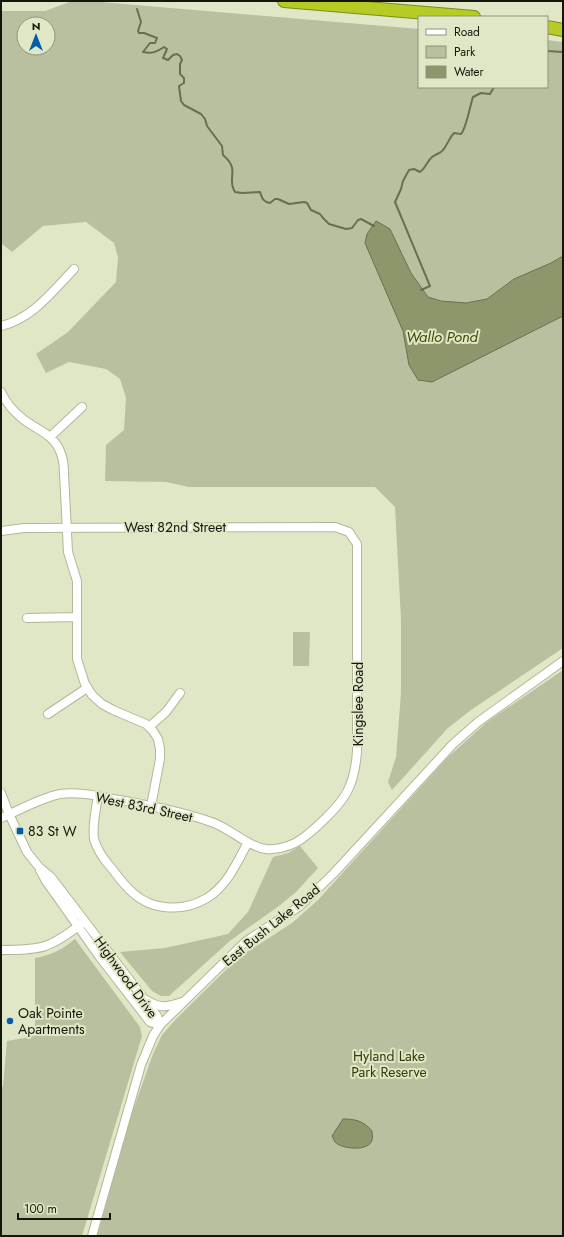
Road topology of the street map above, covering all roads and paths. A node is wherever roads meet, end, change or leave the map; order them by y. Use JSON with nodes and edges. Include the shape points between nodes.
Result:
{"nodes":[{"id":1,"x":284,"y":1,"type":"edge"},
{"id":2,"x":462,"y":16,"type":"edge"},
{"id":3,"x":548,"y":22,"type":"edge"},
{"id":4,"x":563,"y":23,"type":"edge"},
{"id":5,"x":548,"y":27,"type":"edge"},
{"id":6,"x":563,"y":30,"type":"edge"},
{"id":7,"x":74,"y":269,"type":"dead end"},
{"id":8,"x":1,"y":326,"type":"edge"},
{"id":9,"x":1,"y":392,"type":"edge"},
{"id":10,"x":82,"y":407,"type":"dead end"},
{"id":11,"x":50,"y":437,"type":"junction"},
{"id":12,"x":67,"y":527,"type":"junction"},
{"id":13,"x":1,"y":531,"type":"edge"},
{"id":14,"x":349,"y":532,"type":"joint"},
{"id":15,"x":77,"y":617,"type":"junction"},
{"id":16,"x":27,"y":618,"type":"dead end"},
{"id":17,"x":563,"y":661,"type":"edge"},
{"id":18,"x":87,"y":688,"type":"junction"},
{"id":19,"x":180,"y":693,"type":"dead end"},
{"id":20,"x":48,"y":714,"type":"dead end"},
{"id":21,"x":149,"y":727,"type":"junction"},
{"id":22,"x":1,"y":792,"type":"edge"},
{"id":23,"x":98,"y":796,"type":"junction"},
{"id":24,"x":151,"y":806,"type":"junction"},
{"id":25,"x":5,"y":816,"type":"edge"},
{"id":26,"x":248,"y":842,"type":"junction"},
{"id":27,"x":285,"y":846,"type":"joint"},
{"id":28,"x":39,"y":867,"type":"junction"},
{"id":29,"x":85,"y":921,"type":"junction"},
{"id":30,"x":78,"y":927,"type":"junction"},
{"id":31,"x":1,"y":950,"type":"edge"},
{"id":32,"x":143,"y":998,"type":"junction"},
{"id":33,"x":185,"y":1001,"type":"junction"},
{"id":34,"x":160,"y":1026,"type":"junction"},
{"id":35,"x":92,"y":1236,"type":"edge"}],
"edges":[{"from":1,"to":2,"type":"highway"},
{"from":3,"to":4,"type":"highway"},
{"from":5,"to":6,"type":"highway"},
{"from":7,"to":8,"type":"street","via":[[30,313]]},
{"from":9,"to":11,"type":"street","via":[[13,410]]},
{"from":10,"to":11,"type":"street"},
{"from":11,"to":12,"type":"street","via":[[60,451],[63,462]]},
{"from":12,"to":13,"type":"street","name":"West 82nd Street"},
{"from":12,"to":14,"type":"street","name":"West 82nd Street","via":[[335,527]]},
{"from":12,"to":15,"type":"street","via":[[68,552],[77,581]]},
{"from":14,"to":27,"type":"street","name":"Kingslee Road","via":[[357,544],[356,766],[352,780],[338,805],[303,838]]},
{"from":15,"to":16,"type":"street"},
{"from":15,"to":18,"type":"street","via":[[77,659]]},
{"from":17,"to":33,"type":"street","name":"East Bush Lake Road","via":[[478,722],[453,744],[305,900],[246,942]]},
{"from":18,"to":20,"type":"street"},
{"from":18,"to":21,"type":"street","via":[[102,704]]},
{"from":19,"to":21,"type":"street","via":[[166,712]]},
{"from":21,"to":24,"type":"street","via":[[158,739],[160,749]]},
{"from":22,"to":25,"type":"street","name":"Highwood Drive"},
{"from":23,"to":24,"type":"street","name":"West 83rd Street"},
{"from":23,"to":25,"type":"street","name":"West 83rd Street","via":[[60,794]]},
{"from":23,"to":26,"type":"street","via":[[93,829],[98,850],[124,884],[145,901],[157,906],[183,907],[208,898],[226,880]]},
{"from":24,"to":26,"type":"street","name":"West 83rd Street","via":[[216,824]]},
{"from":25,"to":28,"type":"street","name":"Highwood Drive"},
{"from":26,"to":27,"type":"street","name":"West 83rd Street","via":[[267,849]]},
{"from":28,"to":29,"type":"street","name":"Highwood Drive","via":[[51,877]]},
{"from":28,"to":30,"type":"street","name":"Highwood Drive"},
{"from":29,"to":30,"type":"street"},
{"from":29,"to":32,"type":"street","name":"Highwood Drive"},
{"from":30,"to":31,"type":"street","via":[[46,947]]},
{"from":30,"to":34,"type":"street","name":"Highwood Drive","via":[[150,1022]]},
{"from":32,"to":33,"type":"street","via":[[163,1007]]},
{"from":32,"to":34,"type":"street","name":"Highwood Drive","via":[[157,1016]]},
{"from":33,"to":34,"type":"street","name":"East Bush Lake Road"},
{"from":34,"to":35,"type":"street","name":"East Bush Lake Road","via":[[141,1065]]}]}
